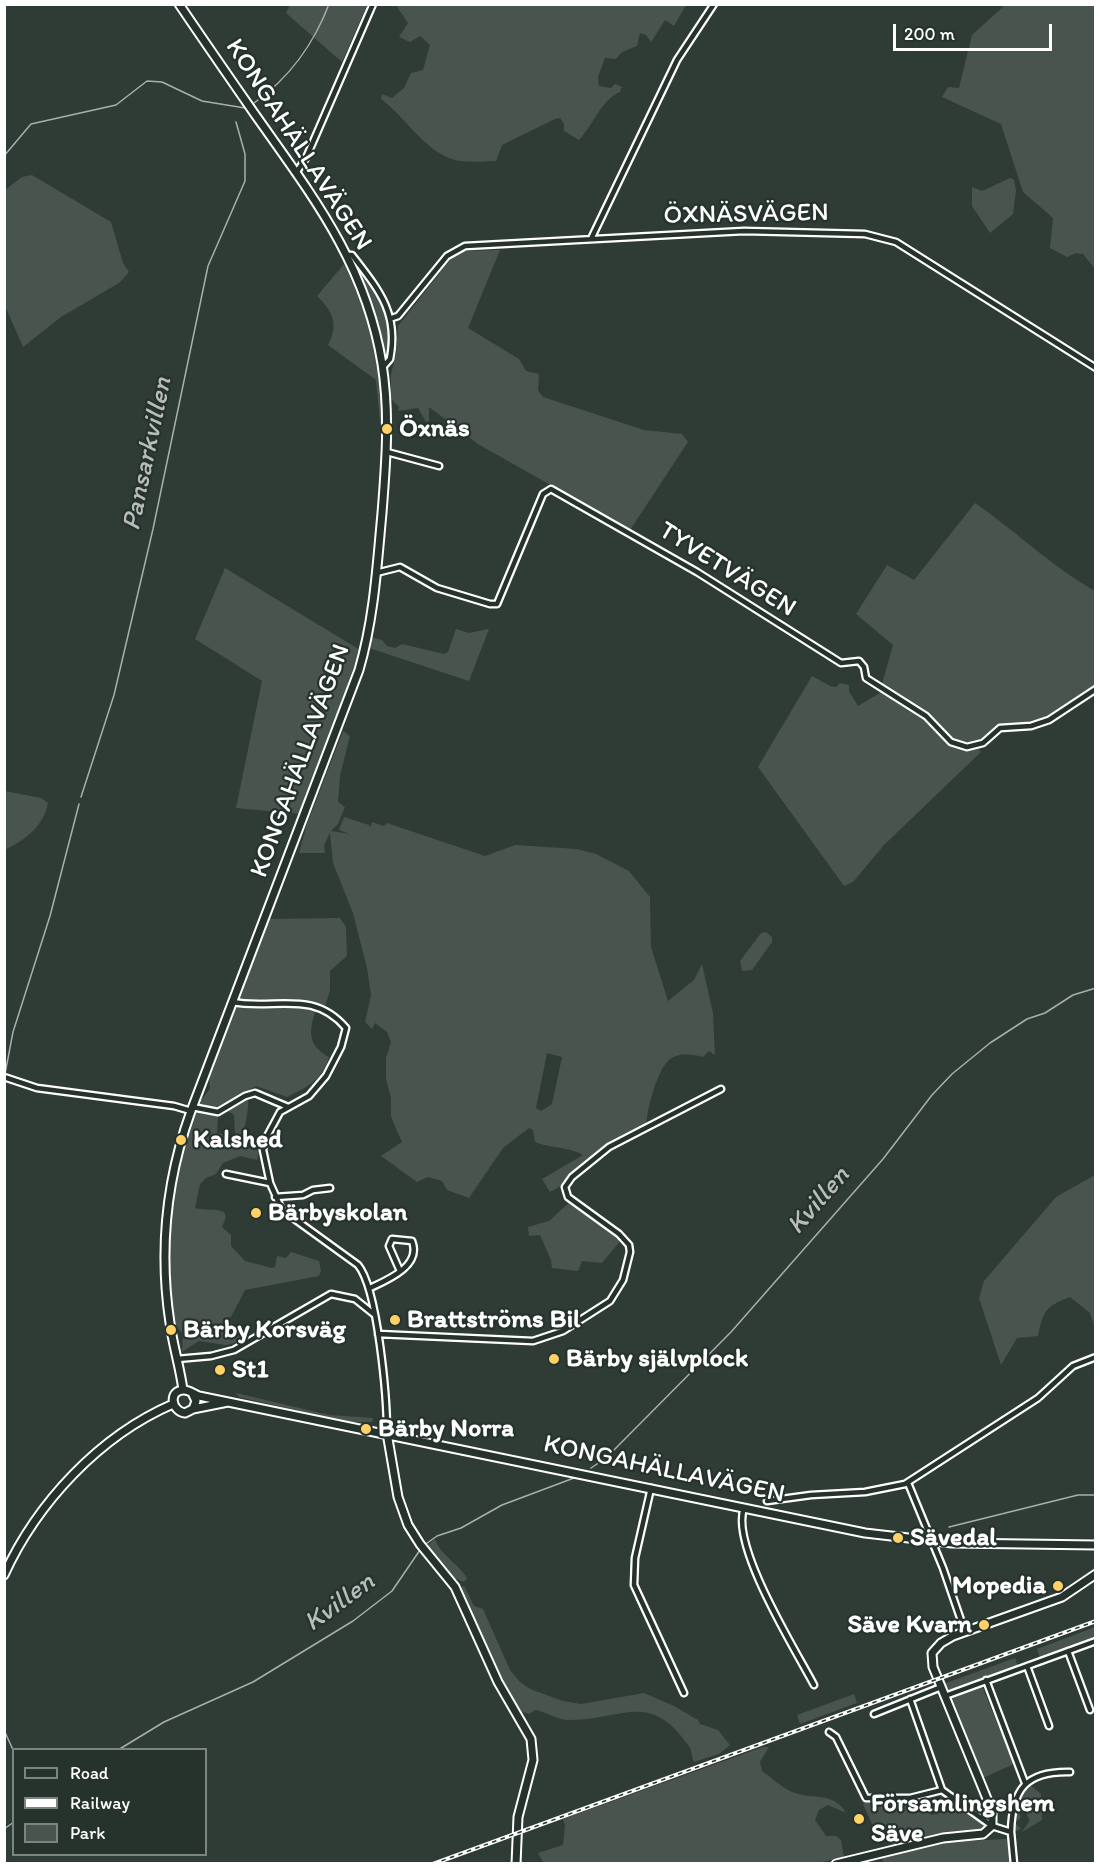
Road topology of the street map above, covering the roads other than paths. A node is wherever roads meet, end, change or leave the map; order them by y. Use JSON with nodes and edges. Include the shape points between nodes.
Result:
{"nodes":[{"id":1,"x":179,"y":4,"type":"edge"},
{"id":2,"x":373,"y":4,"type":"edge"},
{"id":3,"x":711,"y":6,"type":"edge"},
{"id":4,"x":296,"y":173,"type":"junction"},
{"id":5,"x":591,"y":239,"type":"junction"},
{"id":6,"x":349,"y":255,"type":"junction"},
{"id":7,"x":392,"y":318,"type":"junction"},
{"id":8,"x":382,"y":367,"type":"junction"},
{"id":9,"x":1095,"y":368,"type":"edge"},
{"id":10,"x":387,"y":452,"type":"junction"},
{"id":11,"x":439,"y":466,"type":"dead end"},
{"id":12,"x":376,"y":573,"type":"junction"},
{"id":13,"x":1095,"y":689,"type":"edge"},
{"id":14,"x":232,"y":1002,"type":"junction"},
{"id":15,"x":4,"y":1077,"type":"edge"},
{"id":16,"x":721,"y":1089,"type":"dead end"},
{"id":17,"x":288,"y":1107,"type":"junction"},
{"id":18,"x":192,"y":1109,"type":"junction"},
{"id":19,"x":226,"y":1174,"type":"dead end"},
{"id":20,"x":270,"y":1183,"type":"junction"},
{"id":21,"x":330,"y":1188,"type":"dead end"},
{"id":22,"x":275,"y":1197,"type":"junction"},
{"id":23,"x":400,"y":1271,"type":"junction"},
{"id":24,"x":370,"y":1288,"type":"junction"},
{"id":25,"x":375,"y":1315,"type":"junction"},
{"id":26,"x":378,"y":1334,"type":"junction"},
{"id":27,"x":1095,"y":1357,"type":"edge"},
{"id":28,"x":177,"y":1359,"type":"junction"},
{"id":29,"x":183,"y":1390,"type":"junction"},
{"id":30,"x":192,"y":1394,"type":"junction"},
{"id":31,"x":228,"y":1402,"type":"junction"},
{"id":32,"x":173,"y":1404,"type":"junction"},
{"id":33,"x":193,"y":1409,"type":"junction"},
{"id":34,"x":387,"y":1433,"type":"junction"},
{"id":35,"x":908,"y":1483,"type":"junction"},
{"id":36,"x":651,"y":1488,"type":"junction"},
{"id":37,"x":767,"y":1501,"type":"dead end"},
{"id":38,"x":744,"y":1508,"type":"junction"},
{"id":39,"x":933,"y":1542,"type":"junction"},
{"id":40,"x":1095,"y":1545,"type":"edge"},
{"id":41,"x":1095,"y":1574,"type":"edge"},
{"id":42,"x":4,"y":1575,"type":"edge"},
{"id":43,"x":965,"y":1632,"type":"junction"},
{"id":44,"x":1095,"y":1641,"type":"edge"},
{"id":45,"x":1068,"y":1651,"type":"junction"},
{"id":46,"x":1027,"y":1666,"type":"junction"},
{"id":47,"x":986,"y":1680,"type":"junction"},
{"id":48,"x":814,"y":1684,"type":"dead end"},
{"id":49,"x":941,"y":1687,"type":"junction"},
{"id":50,"x":684,"y":1692,"type":"dead end"},
{"id":51,"x":945,"y":1696,"type":"junction"},
{"id":52,"x":910,"y":1699,"type":"junction"},
{"id":53,"x":1090,"y":1710,"type":"dead end"},
{"id":54,"x":874,"y":1714,"type":"dead end"},
{"id":55,"x":1049,"y":1726,"type":"dead end"},
{"id":56,"x":830,"y":1732,"type":"dead end"},
{"id":57,"x":1070,"y":1772,"type":"dead end"},
{"id":58,"x":1025,"y":1783,"type":"junction"},
{"id":59,"x":942,"y":1790,"type":"junction"},
{"id":60,"x":992,"y":1826,"type":"junction"},
{"id":61,"x":1011,"y":1832,"type":"junction"},
{"id":62,"x":516,"y":1863,"type":"edge"},
{"id":63,"x":836,"y":1863,"type":"edge"},
{"id":64,"x":1014,"y":1863,"type":"edge"}],
"edges":[{"from":1,"to":4,"type":"street","name":"KONGAHÄLLAVÄGEN"},
{"from":2,"to":4,"type":"street"},
{"from":3,"to":5,"type":"street","via":[[673,68]]},
{"from":4,"to":6,"type":"street","name":"KONGAHÄLLAVÄGEN"},
{"from":5,"to":7,"type":"street","name":"ÖXNÄSVÄGEN","via":[[459,247]]},
{"from":5,"to":9,"type":"street","name":"ÖXNÄSVÄGEN","via":[[744,231],[884,237]]},
{"from":6,"to":7,"type":"street","via":[[373,283]]},
{"from":6,"to":8,"type":"street","name":"KONGAHÄLLAVÄGEN","via":[[371,315]]},
{"from":7,"to":8,"type":"street","via":[[390,359]]},
{"from":8,"to":10,"type":"street","name":"KONGAHÄLLAVÄGEN"},
{"from":10,"to":11,"type":"street"},
{"from":10,"to":12,"type":"street","name":"KONGAHÄLLAVÄGEN"},
{"from":12,"to":13,"type":"street","name":"TYVETVÄGEN","via":[[400,567],[437,588],[497,604],[543,494],[551,489],[697,572],[840,663],[859,662],[867,679],[917,710],[956,744],[975,746],[1000,728],[1031,726],[1049,720]]},
{"from":12,"to":14,"type":"street","name":"KONGAHÄLLAVÄGEN","via":[[370,626],[356,681]]},
{"from":14,"to":17,"type":"street","via":[[313,1004],[346,1028],[335,1059],[315,1091]]},
{"from":14,"to":18,"type":"street","name":"KONGAHÄLLAVÄGEN"},
{"from":15,"to":18,"type":"street","via":[[37,1088]]},
{"from":16,"to":26,"type":"street","via":[[609,1148],[565,1187],[568,1197],[629,1245],[623,1280],[610,1301],[563,1331],[533,1341]]},
{"from":17,"to":18,"type":"street","via":[[255,1093],[218,1112]]},
{"from":17,"to":20,"type":"street","via":[[280,1112],[263,1146]]},
{"from":18,"to":28,"type":"street","name":"KONGAHÄLLAVÄGEN","via":[[174,1164],[165,1226],[166,1290]]},
{"from":19,"to":20,"type":"street"},
{"from":20,"to":22,"type":"street"},
{"from":21,"to":22,"type":"street"},
{"from":22,"to":24,"type":"street","via":[[293,1219],[358,1265]]},
{"from":23,"to":23,"type":"street","via":[[389,1246],[392,1239],[410,1239],[414,1244],[413,1257]]},
{"from":23,"to":24,"type":"street"},
{"from":24,"to":25,"type":"street"},
{"from":25,"to":26,"type":"street"},
{"from":25,"to":28,"type":"street","via":[[355,1299],[331,1294],[234,1350]]},
{"from":26,"to":34,"type":"street"},
{"from":27,"to":35,"type":"street","via":[[1072,1366],[1038,1398]]},
{"from":28,"to":29,"type":"street","name":"KONGAHÄLLAVÄGEN"},
{"from":29,"to":30,"type":"street","name":"KONGAHÄLLAVÄGEN"},
{"from":29,"to":32,"type":"street","via":[[175,1394]]},
{"from":30,"to":31,"type":"street","name":"KONGAHÄLLAVÄGEN"},
{"from":30,"to":33,"type":"street","via":[[196,1401]]},
{"from":31,"to":33,"type":"street","name":"KONGAHÄLLAVÄGEN"},
{"from":31,"to":34,"type":"street","name":"KONGAHÄLLAVÄGEN"},
{"from":32,"to":33,"type":"street","name":"KONGAHÄLLAVÄGEN","via":[[181,1413]]},
{"from":32,"to":42,"type":"street","via":[[122,1435],[73,1475],[36,1519]]},
{"from":34,"to":36,"type":"street","name":"KONGAHÄLLAVÄGEN"},
{"from":34,"to":62,"type":"street","via":[[398,1497],[414,1537],[455,1587],[498,1682],[530,1737],[532,1760],[518,1817]]},
{"from":35,"to":37,"type":"street","via":[[875,1491]]},
{"from":35,"to":39,"type":"street"},
{"from":36,"to":38,"type":"street","name":"KONGAHÄLLAVÄGEN"},
{"from":36,"to":50,"type":"street","via":[[635,1558],[634,1585]]},
{"from":38,"to":39,"type":"street","name":"KONGAHÄLLAVÄGEN","via":[[865,1533]]},
{"from":38,"to":48,"type":"street","via":[[742,1525],[750,1559]]},
{"from":39,"to":40,"type":"street","name":"KONGAHÄLLAVÄGEN"},
{"from":39,"to":43,"type":"street"},
{"from":41,"to":43,"type":"street","via":[[1062,1597]]},
{"from":43,"to":49,"type":"street","via":[[945,1640],[932,1653]]},
{"from":44,"to":45,"type":"street"},
{"from":45,"to":46,"type":"street"},
{"from":45,"to":53,"type":"street"},
{"from":46,"to":47,"type":"street"},
{"from":46,"to":55,"type":"street"},
{"from":47,"to":51,"type":"street"},
{"from":47,"to":58,"type":"street"},
{"from":49,"to":51,"type":"street"},
{"from":49,"to":52,"type":"street"},
{"from":51,"to":60,"type":"street","via":[[992,1811]]},
{"from":52,"to":54,"type":"street"},
{"from":52,"to":59,"type":"street"},
{"from":56,"to":59,"type":"street","via":[[837,1737],[866,1798],[910,1797]]},
{"from":57,"to":58,"type":"street","via":[[1045,1774]]},
{"from":58,"to":61,"type":"street","via":[[1013,1808]]},
{"from":59,"to":60,"type":"street"},
{"from":60,"to":61,"type":"street"},
{"from":60,"to":63,"type":"street","via":[[983,1834],[944,1838]]},
{"from":61,"to":64,"type":"street"}]}
